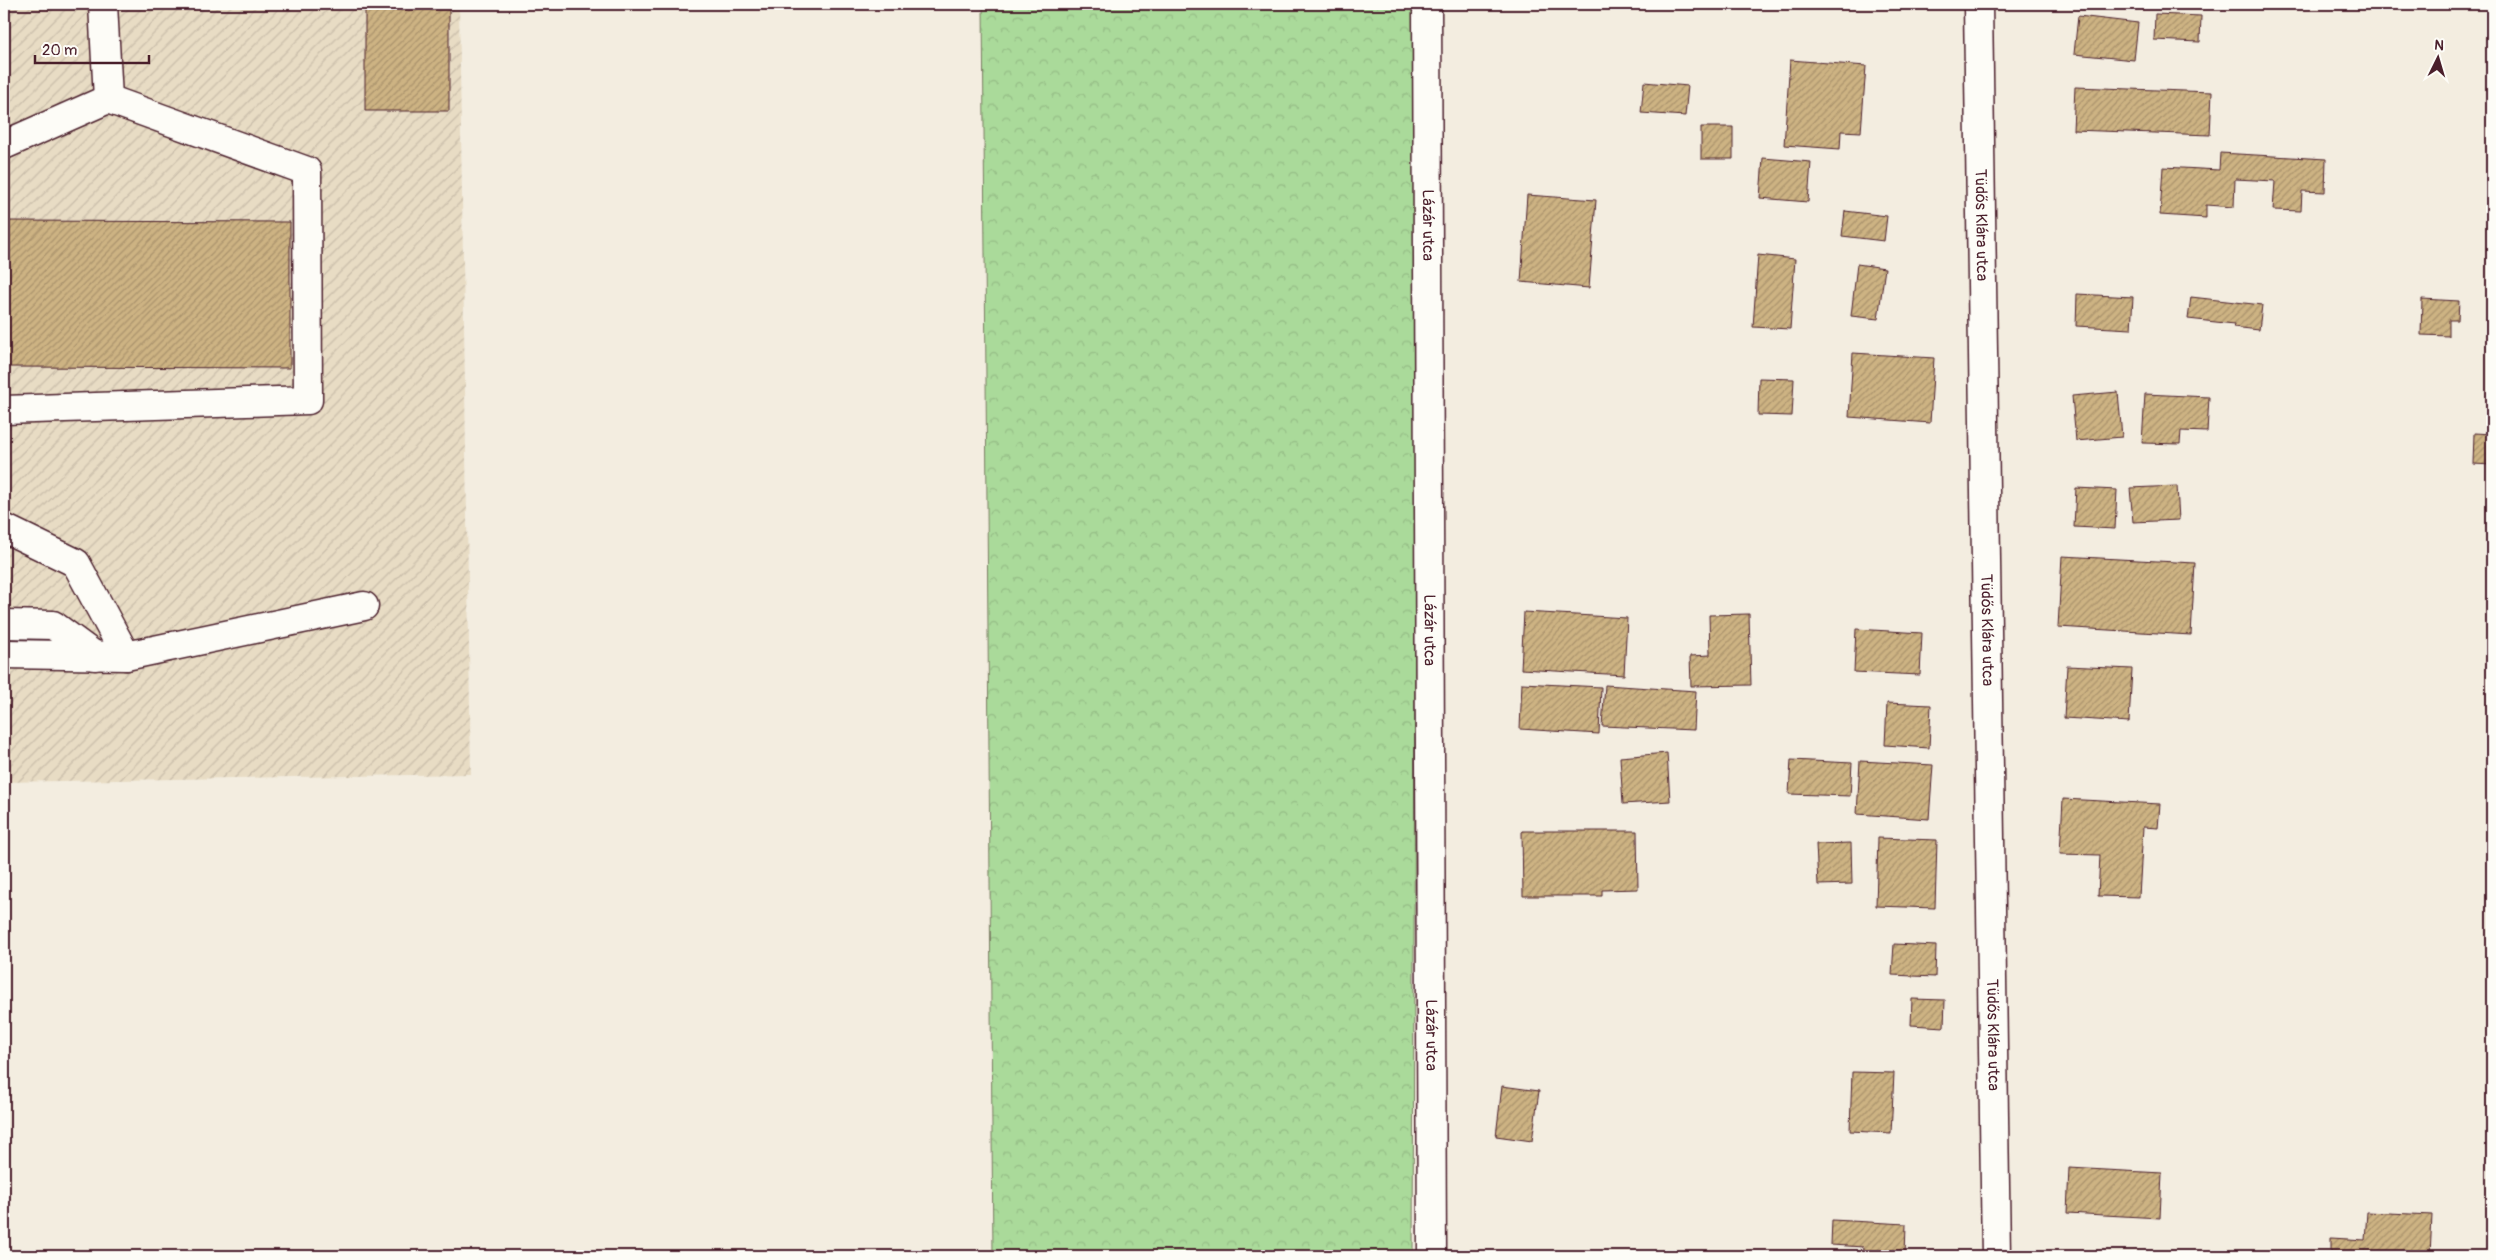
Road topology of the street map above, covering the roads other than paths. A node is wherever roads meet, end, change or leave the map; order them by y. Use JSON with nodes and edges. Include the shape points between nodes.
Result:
{"nodes":[{"id":1,"x":103,"y":4,"type":"edge"},
{"id":2,"x":1427,"y":4,"type":"edge"},
{"id":3,"x":1978,"y":4,"type":"edge"},
{"id":4,"x":108,"y":100,"type":"junction"},
{"id":5,"x":4,"y":145,"type":"edge"},
{"id":6,"x":4,"y":410,"type":"edge"},
{"id":7,"x":4,"y":528,"type":"edge"},
{"id":8,"x":364,"y":606,"type":"dead end"},
{"id":9,"x":4,"y":624,"type":"edge"},
{"id":10,"x":4,"y":654,"type":"edge"},
{"id":11,"x":95,"y":656,"type":"junction"},
{"id":12,"x":126,"y":656,"type":"junction"},
{"id":13,"x":1432,"y":1256,"type":"edge"},
{"id":14,"x":1996,"y":1256,"type":"edge"}],
"edges":[{"from":1,"to":4,"type":"street"},
{"from":2,"to":13,"type":"street","name":"Lázár utca"},
{"from":3,"to":14,"type":"street","name":"Tüdős Klára utca"},
{"from":4,"to":5,"type":"street"},
{"from":4,"to":6,"type":"street","via":[[306,171],[308,400]]},
{"from":7,"to":12,"type":"street","via":[[76,564]]},
{"from":8,"to":12,"type":"street"},
{"from":9,"to":11,"type":"street","via":[[53,625]]},
{"from":10,"to":11,"type":"street"},
{"from":11,"to":12,"type":"street"}]}
